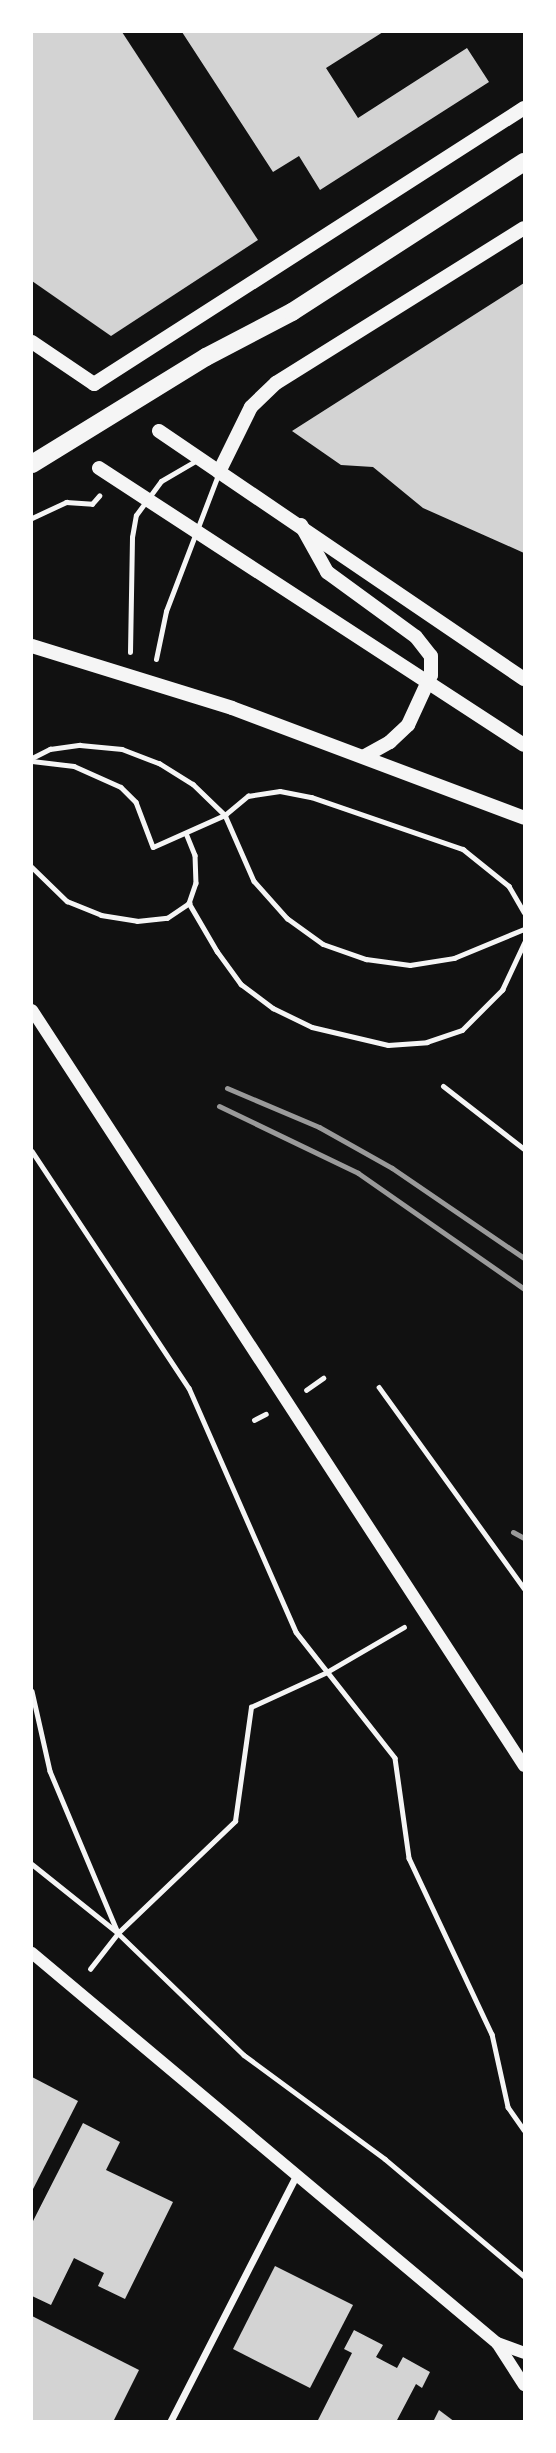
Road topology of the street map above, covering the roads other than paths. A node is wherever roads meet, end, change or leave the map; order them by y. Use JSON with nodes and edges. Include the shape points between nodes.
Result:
{"nodes":[{"id":1,"x":524,"y":108,"type":"edge"},
{"id":2,"x":524,"y":162,"type":"edge"},
{"id":3,"x":524,"y":228,"type":"edge"},
{"id":4,"x":32,"y":342,"type":"edge"},
{"id":5,"x":159,"y":431,"type":"dead end"},
{"id":6,"x":200,"y":459,"type":"junction"},
{"id":7,"x":32,"y":464,"type":"edge"},
{"id":8,"x":99,"y":468,"type":"dead end"},
{"id":9,"x":219,"y":472,"type":"junction"},
{"id":10,"x":145,"y":499,"type":"junction"},
{"id":11,"x":301,"y":525,"type":"junction"},
{"id":12,"x":195,"y":533,"type":"junction"},
{"id":13,"x":32,"y":646,"type":"edge"},
{"id":14,"x":130,"y":652,"type":"dead end"},
{"id":15,"x":156,"y":659,"type":"dead end"},
{"id":16,"x":524,"y":679,"type":"edge"},
{"id":17,"x":428,"y":681,"type":"junction"},
{"id":18,"x":524,"y":745,"type":"edge"},
{"id":19,"x":365,"y":756,"type":"junction"},
{"id":20,"x":524,"y":818,"type":"edge"},
{"id":21,"x":32,"y":1010,"type":"edge"},
{"id":22,"x":443,"y":1086,"type":"dead end"},
{"id":23,"x":524,"y":1149,"type":"edge"},
{"id":24,"x":524,"y":1766,"type":"edge"},
{"id":25,"x":32,"y":1953,"type":"edge"},
{"id":26,"x":298,"y":2173,"type":"junction"},
{"id":27,"x":497,"y":2343,"type":"junction"},
{"id":28,"x":524,"y":2353,"type":"edge"},
{"id":29,"x":524,"y":2385,"type":"edge"},
{"id":30,"x":170,"y":2421,"type":"edge"}],
"edges":[{"from":1,"to":4,"type":"main road","via":[[94,383]]},
{"from":2,"to":7,"type":"main road","via":[[292,312],[206,358]]},
{"from":3,"to":9,"type":"main road","via":[[276,383],[251,407]]},
{"from":5,"to":6,"type":"main road"},
{"from":6,"to":9,"type":"main road"},
{"from":6,"to":10,"type":"lane","via":[[171,474]]},
{"from":8,"to":10,"type":"main road"},
{"from":9,"to":11,"type":"main road"},
{"from":9,"to":12,"type":"lane"},
{"from":10,"to":12,"type":"main road"},
{"from":10,"to":14,"type":"lane","via":[[132,537]]},
{"from":11,"to":16,"type":"main road"},
{"from":11,"to":17,"type":"main road","via":[[312,553],[327,572],[426,647],[432,663]]},
{"from":12,"to":15,"type":"lane","via":[[166,611]]},
{"from":12,"to":17,"type":"main road"},
{"from":13,"to":19,"type":"main road","via":[[232,708]]},
{"from":17,"to":18,"type":"main road"},
{"from":17,"to":19,"type":"main road","via":[[408,725]]},
{"from":19,"to":20,"type":"main road"},
{"from":21,"to":24,"type":"street"},
{"from":22,"to":23,"type":"lane"},
{"from":25,"to":26,"type":"street"},
{"from":26,"to":27,"type":"street"},
{"from":26,"to":30,"type":"street"},
{"from":27,"to":28,"type":"street"},
{"from":27,"to":29,"type":"street"}]}
